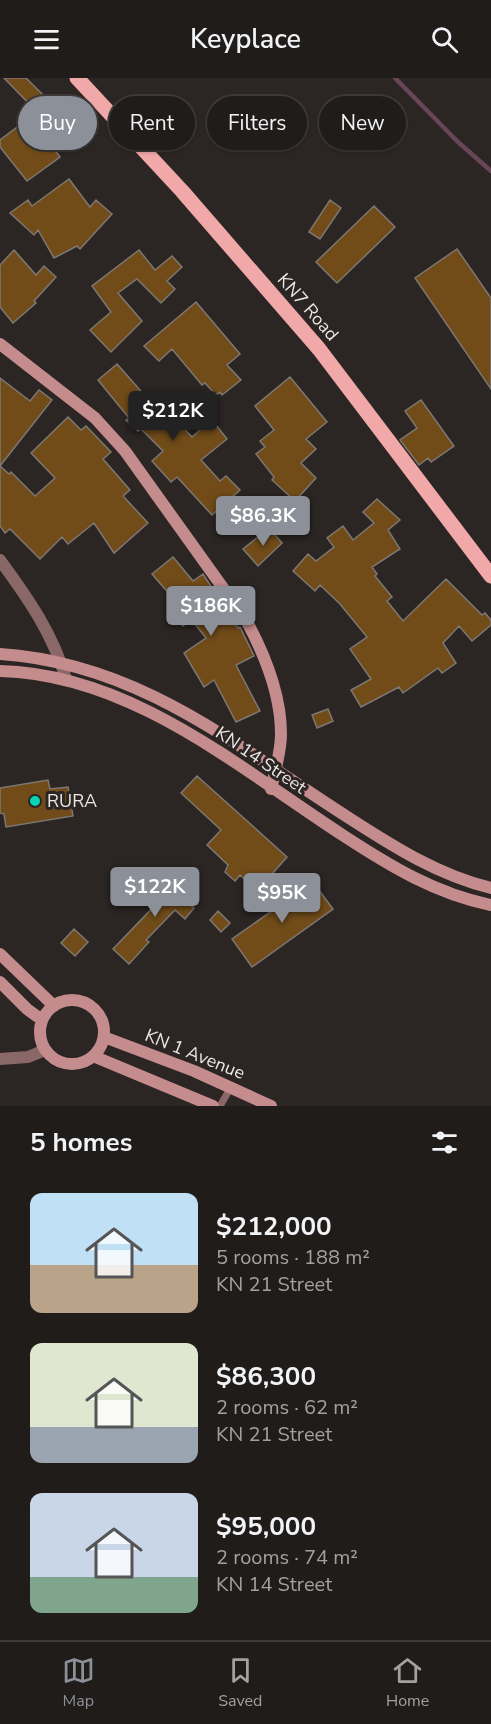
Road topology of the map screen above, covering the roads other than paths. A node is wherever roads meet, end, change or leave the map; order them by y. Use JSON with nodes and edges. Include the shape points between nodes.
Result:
{"nodes":[{"id":1,"x":77,"y":78,"type":"edge"},
{"id":2,"x":0,"y":344,"type":"edge"},
{"id":3,"x":0,"y":560,"type":"edge"},
{"id":4,"x":491,"y":576,"type":"edge"},
{"id":5,"x":0,"y":654,"type":"edge"},
{"id":6,"x":61,"y":661,"type":"junction"},
{"id":7,"x":0,"y":671,"type":"edge"},
{"id":8,"x":66,"y":679,"type":"junction"},
{"id":9,"x":275,"y":771,"type":"junction"},
{"id":10,"x":271,"y":789,"type":"junction"},
{"id":11,"x":491,"y":888,"type":"edge"},
{"id":12,"x":491,"y":905,"type":"edge"},
{"id":13,"x":0,"y":954,"type":"edge"},
{"id":14,"x":0,"y":982,"type":"edge"},
{"id":15,"x":54,"y":1006,"type":"junction"},
{"id":16,"x":42,"y":1020,"type":"junction"},
{"id":17,"x":104,"y":1037,"type":"junction"},
{"id":18,"x":45,"y":1050,"type":"junction"},
{"id":19,"x":93,"y":1056,"type":"junction"},
{"id":20,"x":0,"y":1059,"type":"edge"},
{"id":21,"x":231,"y":1087,"type":"junction"},
{"id":22,"x":187,"y":1101,"type":"edge"},
{"id":23,"x":213,"y":1106,"type":"edge"},
{"id":24,"x":219,"y":1106,"type":"edge"},
{"id":25,"x":272,"y":1106,"type":"edge"}],
"edges":[{"from":1,"to":4,"type":"main road","name":"KN7 Road","via":[[182,191],[319,349]]},
{"from":2,"to":9,"type":"street","via":[[95,418],[125,451],[246,620],[258,643],[278,708],[281,732]]},
{"from":3,"to":6,"type":"street","via":[[37,612]]},
{"from":5,"to":6,"type":"street","name":"KN 14 Street"},
{"from":6,"to":8,"type":"street"},
{"from":6,"to":9,"type":"street","name":"KN 14 Street","via":[[151,693]]},
{"from":7,"to":8,"type":"street","name":"KN 14 Street"},
{"from":8,"to":10,"type":"street","name":"KN 14 Street","via":[[146,710],[204,743]]},
{"from":9,"to":10,"type":"street"},
{"from":9,"to":11,"type":"street","name":"KN 14 Street","via":[[406,855]]},
{"from":10,"to":12,"type":"street","name":"KN 14 Street","via":[[403,873],[449,894]]},
{"from":13,"to":15,"type":"street"},
{"from":14,"to":16,"type":"street"},
{"from":15,"to":16,"type":"street"},
{"from":15,"to":17,"type":"street","via":[[73,1000],[93,1008],[100,1016]]},
{"from":16,"to":18,"type":"street","via":[[41,1041]]},
{"from":17,"to":19,"type":"street"},
{"from":17,"to":21,"type":"street","name":"KN 1 Avenue"},
{"from":18,"to":19,"type":"street","via":[[63,1063],[84,1062]]},
{"from":18,"to":20,"type":"street"},
{"from":19,"to":22,"type":"street"},
{"from":21,"to":24,"type":"lane"},
{"from":21,"to":25,"type":"street","name":"KN 1 Avenue"},
{"from":22,"to":23,"type":"street"}]}
